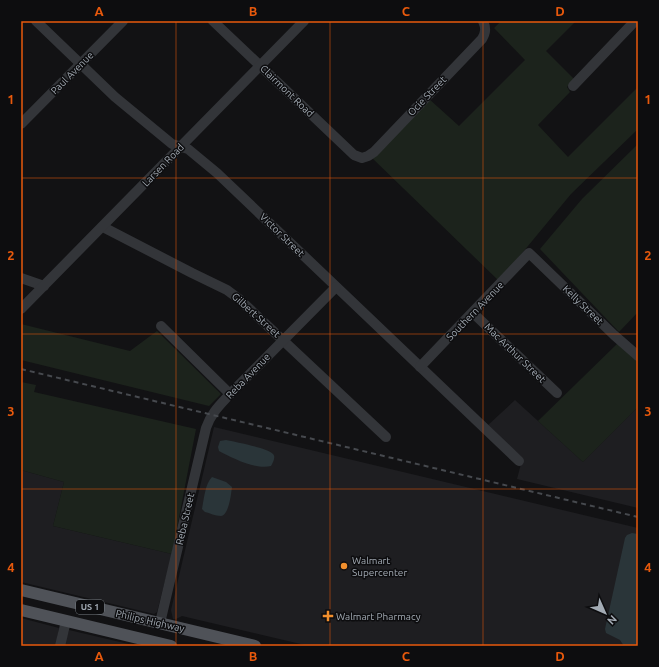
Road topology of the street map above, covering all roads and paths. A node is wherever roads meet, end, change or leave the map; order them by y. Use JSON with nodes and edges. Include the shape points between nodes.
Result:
{"nodes":[{"id":1,"x":36,"y":21,"type":"edge"},
{"id":2,"x":123,"y":21,"type":"edge"},
{"id":3,"x":213,"y":21,"type":"edge"},
{"id":4,"x":304,"y":21,"type":"edge"},
{"id":5,"x":635,"y":21,"type":"edge"},
{"id":6,"x":484,"y":25,"type":"edge"},
{"id":7,"x":80,"y":64,"type":"junction"},
{"id":8,"x":260,"y":66,"type":"junction"},
{"id":9,"x":573,"y":86,"type":"dead end"},
{"id":10,"x":23,"y":118,"type":"edge"},
{"id":11,"x":181,"y":147,"type":"junction"},
{"id":12,"x":362,"y":158,"type":"joint"},
{"id":13,"x":103,"y":227,"type":"junction"},
{"id":14,"x":529,"y":253,"type":"joint"},
{"id":15,"x":21,"y":278,"type":"edge"},
{"id":16,"x":44,"y":286,"type":"junction"},
{"id":17,"x":336,"y":287,"type":"junction"},
{"id":18,"x":21,"y":309,"type":"edge"},
{"id":19,"x":473,"y":313,"type":"junction"},
{"id":20,"x":161,"y":326,"type":"dead end"},
{"id":21,"x":283,"y":340,"type":"junction"},
{"id":22,"x":638,"y":356,"type":"edge"},
{"id":23,"x":420,"y":367,"type":"junction"},
{"id":24,"x":557,"y":393,"type":"dead end"},
{"id":25,"x":230,"y":394,"type":"junction"},
{"id":26,"x":211,"y":415,"type":"joint"},
{"id":27,"x":386,"y":437,"type":"dead end"},
{"id":28,"x":519,"y":461,"type":"dead end"},
{"id":29,"x":21,"y":590,"type":"edge"},
{"id":30,"x":21,"y":610,"type":"edge"},
{"id":31,"x":110,"y":612,"type":"junction"},
{"id":32,"x":66,"y":621,"type":"junction"},
{"id":33,"x":160,"y":623,"type":"junction"},
{"id":34,"x":116,"y":633,"type":"junction"},
{"id":35,"x":60,"y":646,"type":"edge"},
{"id":36,"x":171,"y":646,"type":"edge"},
{"id":37,"x":255,"y":646,"type":"edge"}],
"edges":[{"from":1,"to":7,"type":"street","name":"Victor Street"},
{"from":2,"to":7,"type":"street","name":"Paul Avenue"},
{"from":3,"to":8,"type":"street","name":"Clairmont Road"},
{"from":4,"to":8,"type":"street","name":"Larsen Road"},
{"from":5,"to":9,"type":"street"},
{"from":6,"to":12,"type":"street","name":"Ocie Street","via":[[485,34],[482,39],[374,152]]},
{"from":7,"to":10,"type":"street","name":"Paul Avenue"},
{"from":7,"to":11,"type":"street","name":"Victor Street","via":[[172,144]]},
{"from":8,"to":11,"type":"street","name":"Larsen Road"},
{"from":8,"to":12,"type":"street","name":"Clairmont Road","via":[[354,155]]},
{"from":11,"to":13,"type":"street","name":"Larsen Road"},
{"from":11,"to":17,"type":"street","name":"Victor Street","via":[[193,153],[217,173]]},
{"from":13,"to":16,"type":"street","name":"Larsen Road"},
{"from":13,"to":21,"type":"street","name":"Gilbert Street","via":[[228,290]]},
{"from":14,"to":19,"type":"street","name":"Southern Avenue"},
{"from":14,"to":22,"type":"street","name":"Kelly Street"},
{"from":15,"to":16,"type":"street"},
{"from":16,"to":18,"type":"street","name":"Larsen Road"},
{"from":17,"to":21,"type":"street","name":"Reba Avenue"},
{"from":17,"to":23,"type":"street","name":"Victor Street"},
{"from":19,"to":23,"type":"street","name":"Southern Avenue"},
{"from":19,"to":24,"type":"street","name":"Mac Arthur Street"},
{"from":20,"to":25,"type":"street"},
{"from":21,"to":25,"type":"street","name":"Reba Avenue"},
{"from":21,"to":27,"type":"street","name":"Gilbert Street"},
{"from":23,"to":28,"type":"street","name":"Victor Street"},
{"from":25,"to":26,"type":"street","name":"Reba Avenue"},
{"from":26,"to":33,"type":"street","name":"Reba Street"},
{"from":29,"to":31,"type":"main road","name":"Philips Highway","number":"US 1"},
{"from":30,"to":32,"type":"main road","name":"Philips Highway","number":"US 1"},
{"from":31,"to":32,"type":"main road","via":[[100,615],[79,610]]},
{"from":31,"to":33,"type":"main road","name":"Philips Highway","number":"US 1"},
{"from":32,"to":34,"type":"main road","name":"Philips Highway","number":"US 1"},
{"from":32,"to":35,"type":"street"},
{"from":33,"to":34,"type":"main road","via":[[147,633],[126,630]]},
{"from":33,"to":37,"type":"main road","name":"Philips Highway","number":"US 1"},
{"from":34,"to":36,"type":"main road","name":"Philips Highway","number":"US 1"}]}
